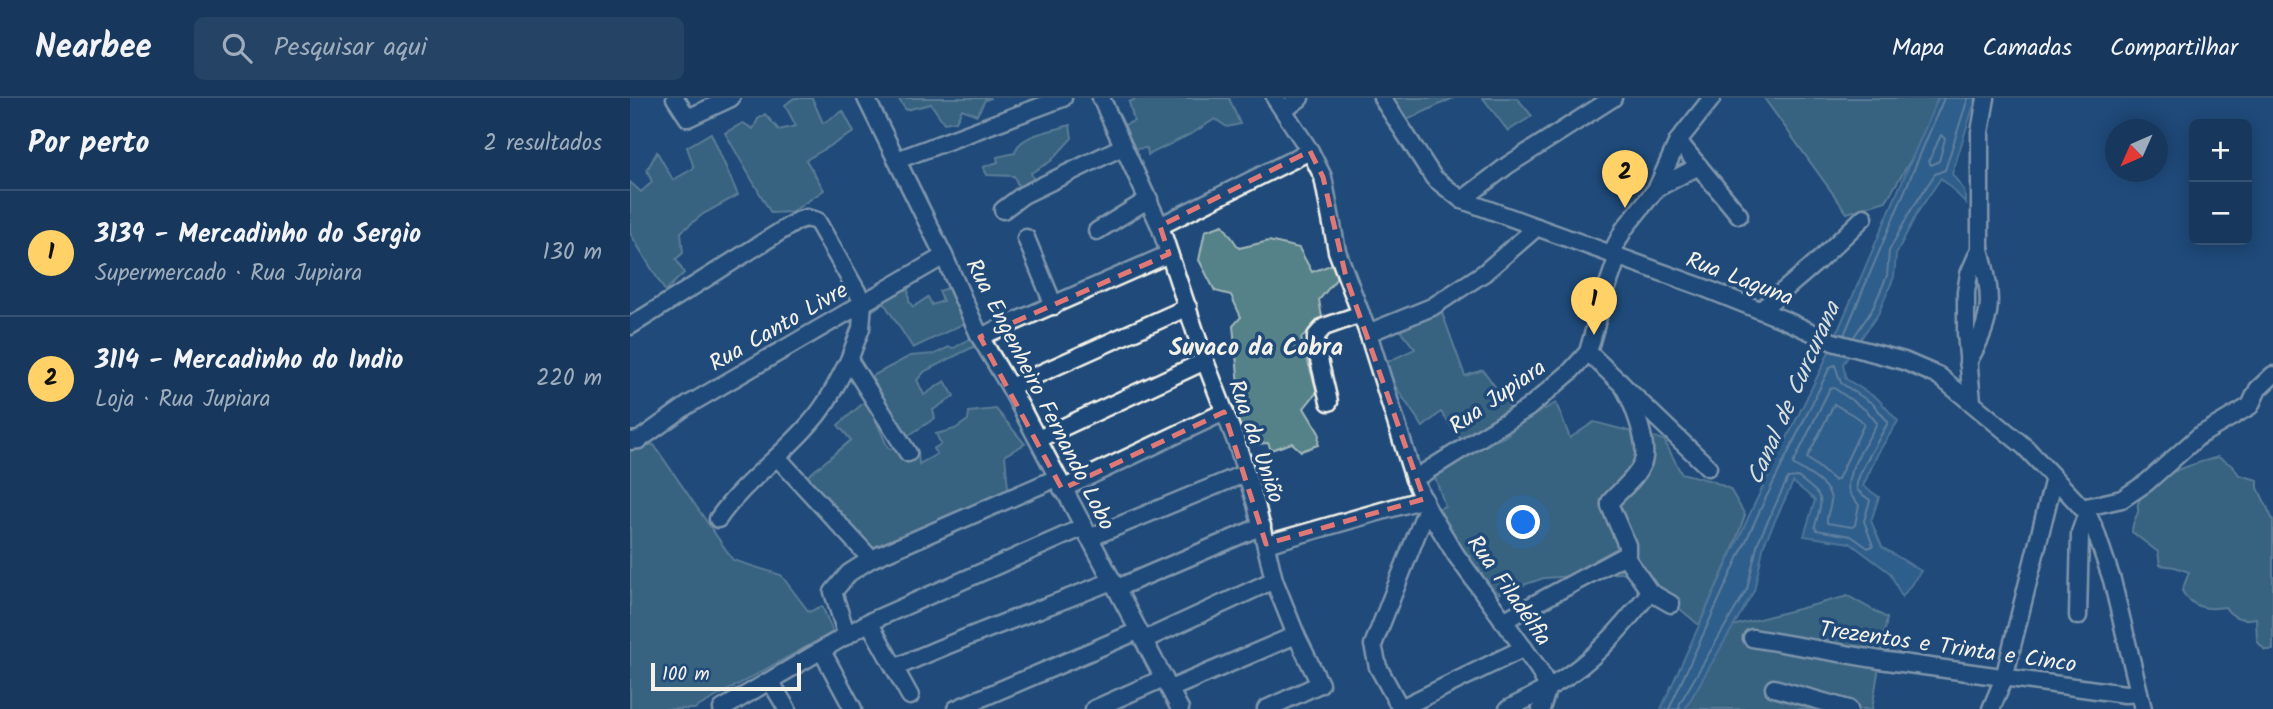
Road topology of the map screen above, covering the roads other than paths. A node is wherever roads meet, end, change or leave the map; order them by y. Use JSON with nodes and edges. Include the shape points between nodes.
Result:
{"nodes":[{"id":1,"x":675,"y":98,"type":"edge"},
{"id":2,"x":732,"y":98,"type":"edge"},
{"id":3,"x":866,"y":98,"type":"edge"},
{"id":4,"x":1063,"y":98,"type":"edge"},
{"id":5,"x":1101,"y":98,"type":"edge"},
{"id":6,"x":1300,"y":98,"type":"edge"},
{"id":7,"x":1382,"y":98,"type":"edge"},
{"id":8,"x":1614,"y":98,"type":"edge"},
{"id":9,"x":1712,"y":98,"type":"edge"},
{"id":10,"x":1986,"y":98,"type":"edge"},
{"id":11,"x":1279,"y":104,"type":"edge"},
{"id":12,"x":1678,"y":141,"type":"junction"},
{"id":13,"x":1122,"y":147,"type":"junction"},
{"id":14,"x":1310,"y":151,"type":"junction"},
{"id":15,"x":897,"y":160,"type":"junction"},
{"id":16,"x":1699,"y":166,"type":"junction"},
{"id":17,"x":1657,"y":188,"type":"junction"},
{"id":18,"x":1149,"y":199,"type":"junction"},
{"id":19,"x":1462,"y":200,"type":"junction"},
{"id":20,"x":1003,"y":210,"type":"dead end"},
{"id":21,"x":1739,"y":215,"type":"dead end"},
{"id":22,"x":1864,"y":217,"type":"dead end"},
{"id":23,"x":1160,"y":226,"type":"junction"},
{"id":24,"x":1537,"y":226,"type":"junction"},
{"id":25,"x":1097,"y":231,"type":"dead end"},
{"id":26,"x":1026,"y":238,"type":"dead end"},
{"id":27,"x":1980,"y":249,"type":"junction"},
{"id":28,"x":1169,"y":254,"type":"junction"},
{"id":29,"x":1615,"y":255,"type":"junction"},
{"id":30,"x":944,"y":256,"type":"junction"},
{"id":31,"x":863,"y":302,"type":"junction"},
{"id":32,"x":1054,"y":306,"type":"junction"},
{"id":33,"x":1188,"y":307,"type":"junction"},
{"id":34,"x":1761,"y":310,"type":"junction"},
{"id":35,"x":1361,"y":314,"type":"junction"},
{"id":36,"x":630,"y":326,"type":"edge"},
{"id":37,"x":1368,"y":332,"type":"junction"},
{"id":38,"x":980,"y":337,"type":"junction"},
{"id":39,"x":1588,"y":352,"type":"junction"},
{"id":40,"x":849,"y":360,"type":"junction"},
{"id":41,"x":1205,"y":361,"type":"junction"},
{"id":42,"x":1968,"y":362,"type":"junction"},
{"id":43,"x":2273,"y":375,"type":"edge"},
{"id":44,"x":1620,"y":381,"type":"junction"},
{"id":45,"x":1010,"y":387,"type":"junction"},
{"id":46,"x":1329,"y":402,"type":"dead end"},
{"id":47,"x":1972,"y":402,"type":"junction"},
{"id":48,"x":1224,"y":412,"type":"junction"},
{"id":49,"x":1038,"y":439,"type":"junction"},
{"id":50,"x":634,"y":441,"type":"edge"},
{"id":51,"x":908,"y":453,"type":"dead end"},
{"id":52,"x":777,"y":457,"type":"junction"},
{"id":53,"x":1708,"y":467,"type":"dead end"},
{"id":54,"x":1246,"y":473,"type":"junction"},
{"id":55,"x":2054,"y":478,"type":"junction"},
{"id":56,"x":1414,"y":479,"type":"junction"},
{"id":57,"x":1060,"y":484,"type":"junction"},
{"id":58,"x":1426,"y":504,"type":"junction"},
{"id":59,"x":2084,"y":511,"type":"junction"},
{"id":60,"x":718,"y":519,"type":"dead end"},
{"id":61,"x":1262,"y":526,"type":"junction"},
{"id":62,"x":1087,"y":533,"type":"junction"},
{"id":63,"x":1265,"y":544,"type":"junction"},
{"id":64,"x":1625,"y":556,"type":"junction"},
{"id":65,"x":871,"y":559,"type":"junction"},
{"id":66,"x":1274,"y":580,"type":"junction"},
{"id":67,"x":1115,"y":584,"type":"junction"},
{"id":68,"x":1650,"y":592,"type":"junction"},
{"id":69,"x":1671,"y":604,"type":"dead end"},
{"id":70,"x":2078,"y":616,"type":"dead end"},
{"id":71,"x":1503,"y":621,"type":"junction"},
{"id":72,"x":869,"y":622,"type":"junction"},
{"id":73,"x":1141,"y":635,"type":"junction"},
{"id":74,"x":1296,"y":635,"type":"junction"},
{"id":75,"x":847,"y":636,"type":"junction"},
{"id":76,"x":1752,"y":638,"type":"dead end"},
{"id":77,"x":1524,"y":648,"type":"junction"},
{"id":78,"x":822,"y":651,"type":"junction"},
{"id":79,"x":895,"y":668,"type":"junction"},
{"id":80,"x":2004,"y":678,"type":"junction"},
{"id":81,"x":771,"y":681,"type":"junction"},
{"id":82,"x":1167,"y":684,"type":"junction"},
{"id":83,"x":1548,"y":687,"type":"junction"},
{"id":84,"x":1774,"y":688,"type":"dead end"},
{"id":85,"x":910,"y":696,"type":"dead end"},
{"id":86,"x":2141,"y":701,"type":"edge"},
{"id":87,"x":1812,"y":704,"type":"edge"},
{"id":88,"x":724,"y":709,"type":"edge"},
{"id":89,"x":787,"y":709,"type":"edge"},
{"id":90,"x":853,"y":709,"type":"edge"},
{"id":91,"x":956,"y":709,"type":"edge"},
{"id":92,"x":1094,"y":709,"type":"edge"},
{"id":93,"x":1180,"y":709,"type":"edge"},
{"id":94,"x":1266,"y":709,"type":"edge"},
{"id":95,"x":1401,"y":709,"type":"edge"},
{"id":96,"x":1508,"y":709,"type":"edge"},
{"id":97,"x":1541,"y":709,"type":"edge"},
{"id":98,"x":1849,"y":709,"type":"edge"},
{"id":99,"x":1991,"y":709,"type":"edge"}],
"edges":[{"from":1,"to":2,"type":"street","via":[[688,118]]},
{"from":3,"to":15,"type":"street","name":"Rua Engenheiro Fernando Lobo"},
{"from":4,"to":15,"type":"street"},
{"from":5,"to":13,"type":"street","name":"Rua da União"},
{"from":6,"to":11,"type":"street"},
{"from":7,"to":19,"type":"street","name":"Rua Laguna","via":[[1434,178]]},
{"from":8,"to":19,"type":"street"},
{"from":9,"to":12,"type":"street","name":"Rua Jupiara"},
{"from":10,"to":27,"type":"street","via":[[1979,132]]},
{"from":11,"to":14,"type":"street","name":"Rua Filadélfia"},
{"from":12,"to":16,"type":"street"},
{"from":12,"to":17,"type":"street","name":"Rua Jupiara"},
{"from":13,"to":18,"type":"street","name":"Rua da União"},
{"from":13,"to":20,"type":"street","via":[[1023,195]]},
{"from":14,"to":23,"type":"street"},
{"from":14,"to":35,"type":"street","name":"Rua Filadélfia","via":[[1323,177],[1337,251]]},
{"from":15,"to":30,"type":"street","name":"Rua Engenheiro Fernando Lobo"},
{"from":16,"to":17,"type":"street","name":"Rua Jupiara"},
{"from":16,"to":21,"type":"street"},
{"from":17,"to":29,"type":"street","name":"Rua Jupiara","via":[[1624,229]]},
{"from":18,"to":23,"type":"street","name":"Rua da União"},
{"from":18,"to":25,"type":"street"},
{"from":19,"to":24,"type":"street","name":"Rua Laguna"},
{"from":22,"to":34,"type":"street"},
{"from":23,"to":28,"type":"street","name":"Rua da União"},
{"from":24,"to":29,"type":"street","name":"Rua Laguna"},
{"from":24,"to":37,"type":"street","via":[[1484,273],[1432,307]]},
{"from":26,"to":32,"type":"street"},
{"from":27,"to":42,"type":"street","via":[[1966,292]]},
{"from":27,"to":42,"type":"street","via":[[1990,286],[1989,311]]},
{"from":28,"to":32,"type":"street"},
{"from":28,"to":33,"type":"street","name":"Rua da União"},
{"from":29,"to":34,"type":"street","name":"Rua Laguna"},
{"from":29,"to":39,"type":"street","name":"Rua Jupiara"},
{"from":30,"to":31,"type":"street","name":"Rua Canto Livre"},
{"from":30,"to":38,"type":"street","name":"Rua Engenheiro Fernando Lobo"},
{"from":31,"to":36,"type":"street","via":[[817,221],[806,218]]},
{"from":31,"to":40,"type":"street"},
{"from":31,"to":50,"type":"street","name":"Rua Canto Livre"},
{"from":32,"to":38,"type":"street"},
{"from":33,"to":41,"type":"street","name":"Rua da União"},
{"from":33,"to":45,"type":"street"},
{"from":34,"to":47,"type":"street","name":"Rua Laguna","via":[[1818,336],[1939,376]]},
{"from":35,"to":37,"type":"street","name":"Rua Filadélfia"},
{"from":35,"to":46,"type":"street","via":[[1324,327],[1316,336]]},
{"from":37,"to":56,"type":"street","name":"Rua Filadélfia"},
{"from":38,"to":45,"type":"street","name":"Rua Engenheiro Fernando Lobo"},
{"from":39,"to":44,"type":"street"},
{"from":39,"to":56,"type":"street","name":"Rua Jupiara","via":[[1528,408]]},
{"from":40,"to":51,"type":"street"},
{"from":40,"to":52,"type":"street","via":[[819,412]]},
{"from":41,"to":48,"type":"street","name":"Rua da União"},
{"from":41,"to":49,"type":"street"},
{"from":42,"to":47,"type":"street"},
{"from":43,"to":59,"type":"street","via":[[2258,389],[2250,406],[2199,436],[2146,483],[2122,499]]},
{"from":44,"to":53,"type":"street"},
{"from":44,"to":64,"type":"street","via":[[1634,405],[1645,457],[1636,476],[1610,502],[1627,545]]},
{"from":45,"to":49,"type":"street","name":"Rua Engenheiro Fernando Lobo"},
{"from":47,"to":55,"type":"street","name":"Rua Laguna"},
{"from":48,"to":54,"type":"street","name":"Rua da União"},
{"from":48,"to":57,"type":"street"},
{"from":49,"to":57,"type":"street","name":"Rua Engenheiro Fernando Lobo"},
{"from":52,"to":60,"type":"street","via":[[745,485]]},
{"from":52,"to":65,"type":"street"},
{"from":54,"to":61,"type":"street","name":"Rua da União"},
{"from":54,"to":62,"type":"street"},
{"from":55,"to":59,"type":"street","name":"Rua Laguna"},
{"from":55,"to":80,"type":"street"},
{"from":56,"to":58,"type":"street","name":"Rua Filadélfia"},
{"from":57,"to":62,"type":"street","name":"Rua Engenheiro Fernando Lobo"},
{"from":57,"to":65,"type":"street"},
{"from":58,"to":63,"type":"street"},
{"from":58,"to":71,"type":"street","name":"Rua Filadélfia"},
{"from":58,"to":95,"type":"street","via":[[1373,645],[1378,667]]},
{"from":59,"to":70,"type":"street"},
{"from":59,"to":86,"type":"street","name":"Rua Laguna","via":[[2112,580]]},
{"from":61,"to":63,"type":"street","name":"Rua da União"},
{"from":61,"to":67,"type":"street"},
{"from":62,"to":67,"type":"street","name":"Rua Engenheiro Fernando Lobo"},
{"from":62,"to":72,"type":"street"},
{"from":63,"to":66,"type":"street","name":"Rua da União"},
{"from":64,"to":68,"type":"street"},
{"from":64,"to":71,"type":"street"},
{"from":65,"to":75,"type":"street","via":[[849,573],[833,592]]},
{"from":66,"to":73,"type":"street"},
{"from":66,"to":74,"type":"street","name":"Rua da União"},
{"from":67,"to":73,"type":"street","name":"Rua Engenheiro Fernando Lobo"},
{"from":67,"to":79,"type":"street","via":[[954,641]]},
{"from":68,"to":69,"type":"street"},
{"from":68,"to":83,"type":"street","via":[[1597,653]]},
{"from":71,"to":77,"type":"street","name":"Rua Filadélfia"},
{"from":72,"to":75,"type":"street"},
{"from":72,"to":79,"type":"street"},
{"from":73,"to":82,"type":"street","name":"Rua Engenheiro Fernando Lobo"},
{"from":73,"to":91,"type":"street"},
{"from":74,"to":82,"type":"street"},
{"from":74,"to":94,"type":"street","name":"Rua da União","via":[[1320,684]]},
{"from":75,"to":78,"type":"street"},
{"from":76,"to":80,"type":"street","name":"Trezentos e Trinta e Cinco"},
{"from":77,"to":83,"type":"street","name":"Rua Filadélfia"},
{"from":77,"to":95,"type":"street"},
{"from":78,"to":81,"type":"street"},
{"from":78,"to":90,"type":"street"},
{"from":79,"to":85,"type":"street"},
{"from":80,"to":86,"type":"street","name":"Trezentos e Trinta e Cinco","via":[[2124,694]]},
{"from":80,"to":99,"type":"street"},
{"from":81,"to":88,"type":"street"},
{"from":81,"to":89,"type":"street"},
{"from":82,"to":92,"type":"street"},
{"from":82,"to":93,"type":"street","name":"Rua Engenheiro Fernando Lobo"},
{"from":83,"to":96,"type":"street"},
{"from":83,"to":97,"type":"street"},
{"from":84,"to":87,"type":"street"},
{"from":87,"to":98,"type":"street"}]}
